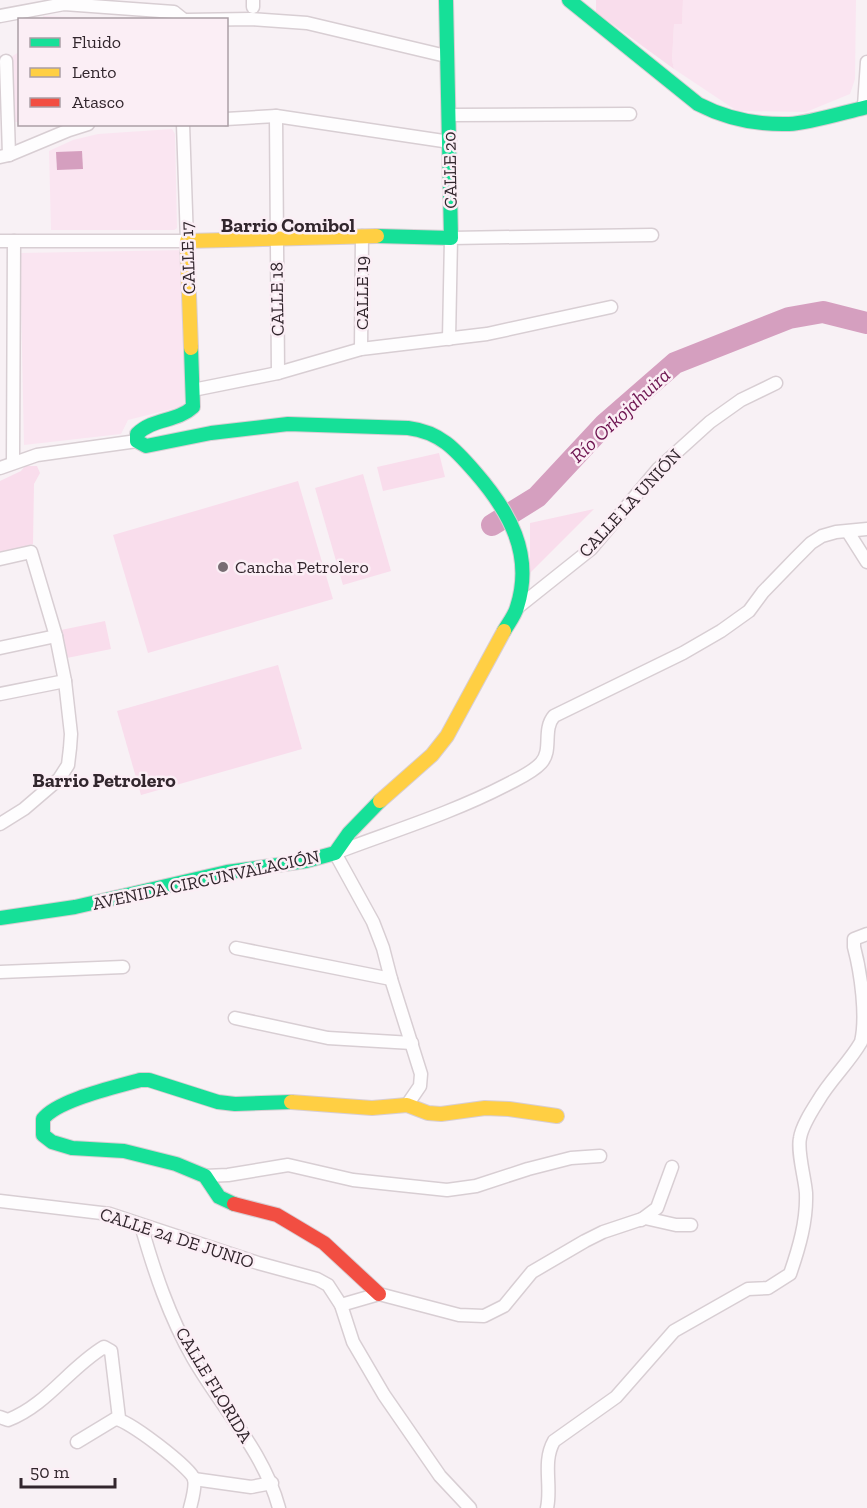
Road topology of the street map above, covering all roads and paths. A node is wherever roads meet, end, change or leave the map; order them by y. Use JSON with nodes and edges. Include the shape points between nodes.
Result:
{"nodes":[{"id":1,"x":446,"y":0,"type":"edge"},
{"id":2,"x":569,"y":0,"type":"edge"},
{"id":3,"x":65,"y":2,"type":"edge"},
{"id":4,"x":0,"y":16,"type":"edge"},
{"id":5,"x":182,"y":18,"type":"edge"},
{"id":6,"x":228,"y":19,"type":"edge"},
{"id":7,"x":446,"y":56,"type":"junction"},
{"id":8,"x":6,"y":61,"type":"dead end"},
{"id":9,"x":867,"y":62,"type":"edge"},
{"id":10,"x":866,"y":106,"type":"edge"},
{"id":11,"x":630,"y":114,"type":"dead end"},
{"id":12,"x":449,"y":115,"type":"junction"},
{"id":13,"x":276,"y":116,"type":"junction"},
{"id":14,"x":228,"y":119,"type":"edge"},
{"id":15,"x":82,"y":126,"type":"edge"},
{"id":16,"x":183,"y":126,"type":"edge"},
{"id":17,"x":450,"y":142,"type":"junction"},
{"id":18,"x":4,"y":156,"type":"edge"},
{"id":19,"x":652,"y":235,"type":"dead end"},
{"id":20,"x":362,"y":236,"type":"junction"},
{"id":21,"x":276,"y":238,"type":"junction"},
{"id":22,"x":451,"y":238,"type":"junction"},
{"id":23,"x":0,"y":240,"type":"edge"},
{"id":24,"x":14,"y":241,"type":"junction"},
{"id":25,"x":187,"y":241,"type":"junction"},
{"id":26,"x":611,"y":307,"type":"dead end"},
{"id":27,"x":449,"y":339,"type":"junction"},
{"id":28,"x":361,"y":349,"type":"junction"},
{"id":29,"x":278,"y":373,"type":"junction"},
{"id":30,"x":776,"y":383,"type":"dead end"},
{"id":31,"x":193,"y":390,"type":"junction"},
{"id":32,"x":137,"y":441,"type":"junction"},
{"id":33,"x":13,"y":462,"type":"junction"},
{"id":34,"x":0,"y":468,"type":"edge"},
{"id":35,"x":867,"y":529,"type":"edge"},
{"id":36,"x":848,"y":532,"type":"junction"},
{"id":37,"x":0,"y":559,"type":"edge"},
{"id":38,"x":867,"y":562,"type":"edge"},
{"id":39,"x":517,"y":608,"type":"junction"},
{"id":40,"x":56,"y":636,"type":"junction"},
{"id":41,"x":0,"y":648,"type":"edge"},
{"id":42,"x":65,"y":681,"type":"junction"},
{"id":43,"x":0,"y":694,"type":"edge"},
{"id":44,"x":0,"y":824,"type":"edge"},
{"id":45,"x":335,"y":853,"type":"junction"},
{"id":46,"x":0,"y":918,"type":"edge"},
{"id":47,"x":867,"y":934,"type":"edge"},
{"id":48,"x":236,"y":948,"type":"dead end"},
{"id":49,"x":123,"y":967,"type":"dead end"},
{"id":50,"x":0,"y":972,"type":"edge"},
{"id":51,"x":391,"y":979,"type":"junction"},
{"id":52,"x":235,"y":1018,"type":"dead end"},
{"id":53,"x":412,"y":1043,"type":"junction"},
{"id":54,"x":407,"y":1105,"type":"junction"},
{"id":55,"x":556,"y":1116,"type":"dead end"},
{"id":56,"x":600,"y":1156,"type":"dead end"},
{"id":57,"x":672,"y":1167,"type":"dead end"},
{"id":58,"x":205,"y":1176,"type":"junction"},
{"id":59,"x":0,"y":1202,"type":"edge"},
{"id":60,"x":641,"y":1220,"type":"junction"},
{"id":61,"x":141,"y":1225,"type":"junction"},
{"id":62,"x":692,"y":1226,"type":"dead end"},
{"id":63,"x":379,"y":1294,"type":"junction"},
{"id":64,"x":341,"y":1305,"type":"junction"},
{"id":65,"x":0,"y":1417,"type":"edge"},
{"id":66,"x":119,"y":1418,"type":"junction"},
{"id":67,"x":77,"y":1442,"type":"dead end"},
{"id":68,"x":194,"y":1479,"type":"junction"},
{"id":69,"x":272,"y":1483,"type":"junction"},
{"id":70,"x":190,"y":1508,"type":"edge"},
{"id":71,"x":279,"y":1508,"type":"edge"},
{"id":72,"x":470,"y":1508,"type":"edge"},
{"id":73,"x":547,"y":1508,"type":"edge"}],
"edges":[{"from":1,"to":7,"type":"main road","name":"CALLE 20"},
{"from":2,"to":10,"type":"main road","via":[[698,104],[719,115],[739,121],[790,124]]},
{"from":3,"to":4,"type":"street"},
{"from":3,"to":5,"type":"street","via":[[174,12]]},
{"from":6,"to":7,"type":"street","via":[[307,23]]},
{"from":7,"to":12,"type":"main road","name":"CALLE 20"},
{"from":8,"to":18,"type":"street"},
{"from":9,"to":10,"type":"street"},
{"from":11,"to":12,"type":"street"},
{"from":12,"to":17,"type":"main road","name":"CALLE 20"},
{"from":13,"to":14,"type":"street"},
{"from":13,"to":17,"type":"street"},
{"from":13,"to":21,"type":"street","name":"CALLE 18"},
{"from":15,"to":18,"type":"street"},
{"from":16,"to":25,"type":"street","name":"CALLE 17"},
{"from":17,"to":22,"type":"main road","name":"CALLE 20"},
{"from":19,"to":22,"type":"street"},
{"from":20,"to":21,"type":"main road"},
{"from":20,"to":22,"type":"main road"},
{"from":20,"to":28,"type":"street","name":"CALLE 19"},
{"from":21,"to":25,"type":"main road"},
{"from":21,"to":29,"type":"street","name":"CALLE 18"},
{"from":22,"to":27,"type":"street","name":"CALLE 20"},
{"from":23,"to":24,"type":"street"},
{"from":24,"to":25,"type":"street"},
{"from":24,"to":33,"type":"street"},
{"from":25,"to":31,"type":"main road","name":"CALLE 17"},
{"from":26,"to":27,"type":"street"},
{"from":27,"to":28,"type":"street"},
{"from":28,"to":29,"type":"street"},
{"from":29,"to":31,"type":"street"},
{"from":30,"to":39,"type":"street","name":"CALLE LA UNIÓN","via":[[741,400],[710,422],[658,469],[591,549]]},
{"from":31,"to":32,"type":"main road","via":[[190,411],[175,420],[146,425],[137,434]]},
{"from":32,"to":33,"type":"street"},
{"from":32,"to":39,"type":"main road","name":"AVENIDA CIRCUNVALACIÓN","via":[[146,446],[278,424],[401,428],[433,433],[467,463],[500,503],[516,533],[522,557]]},
{"from":33,"to":34,"type":"street"},
{"from":35,"to":36,"type":"street"},
{"from":36,"to":38,"type":"street"},
{"from":36,"to":45,"type":"street","via":[[822,536],[811,543],[749,611],[721,631],[555,717],[548,728],[546,757],[521,777],[473,801]]},
{"from":37,"to":40,"type":"street","via":[[31,552]]},
{"from":39,"to":45,"type":"main road","name":"AVENIDA CIRCUNVALACIÓN","via":[[447,736],[432,755],[368,812]]},
{"from":40,"to":41,"type":"street"},
{"from":40,"to":42,"type":"street"},
{"from":42,"to":43,"type":"street"},
{"from":42,"to":44,"type":"street","via":[[70,734],[68,765],[43,795]]},
{"from":45,"to":46,"type":"main road","name":"AVENIDA CIRCUNVALACIÓN","via":[[227,872],[75,907]]},
{"from":45,"to":51,"type":"street","via":[[373,922]]},
{"from":47,"to":73,"type":"street","via":[[854,939],[865,998],[862,1040],[826,1086],[800,1139],[806,1194],[804,1227],[790,1274],[768,1288],[748,1289],[674,1331],[616,1397],[554,1442],[548,1452]]},
{"from":48,"to":51,"type":"street"},
{"from":49,"to":50,"type":"street"},
{"from":51,"to":53,"type":"street"},
{"from":52,"to":53,"type":"street","via":[[328,1038]]},
{"from":53,"to":54,"type":"street","via":[[421,1074],[420,1086]]},
{"from":54,"to":55,"type":"main road","via":[[441,1114],[485,1108]]},
{"from":54,"to":58,"type":"main road","via":[[372,1108],[278,1101],[235,1104],[140,1080],[57,1107],[44,1116],[43,1135],[57,1145],[72,1150],[123,1151],[182,1165]]},
{"from":56,"to":58,"type":"street","via":[[571,1158],[476,1186],[447,1190],[353,1180],[288,1165]]},
{"from":57,"to":60,"type":"street","via":[[657,1208]]},
{"from":58,"to":63,"type":"main road","via":[[219,1197],[277,1215],[324,1243]]},
{"from":59,"to":61,"type":"street","name":"CALLE 24 DE JUNIO","via":[[88,1210]]},
{"from":60,"to":62,"type":"street"},
{"from":60,"to":63,"type":"street","via":[[594,1236],[544,1264],[527,1277],[504,1306],[484,1316],[459,1315]]},
{"from":61,"to":64,"type":"street","name":"CALLE 24 DE JUNIO","via":[[317,1279],[328,1285]]},
{"from":61,"to":69,"type":"street","name":"CALLE FLORIDA","via":[[166,1303],[192,1356]]},
{"from":63,"to":64,"type":"street"},
{"from":64,"to":72,"type":"street","via":[[353,1342],[384,1395],[440,1476]]},
{"from":65,"to":66,"type":"street","via":[[8,1420],[20,1416],[104,1347],[111,1351]]},
{"from":66,"to":67,"type":"street"},
{"from":66,"to":68,"type":"street","via":[[151,1439]]},
{"from":68,"to":69,"type":"street","via":[[251,1487]]},
{"from":68,"to":70,"type":"street"},
{"from":69,"to":71,"type":"street","name":"CALLE FLORIDA"}]}
